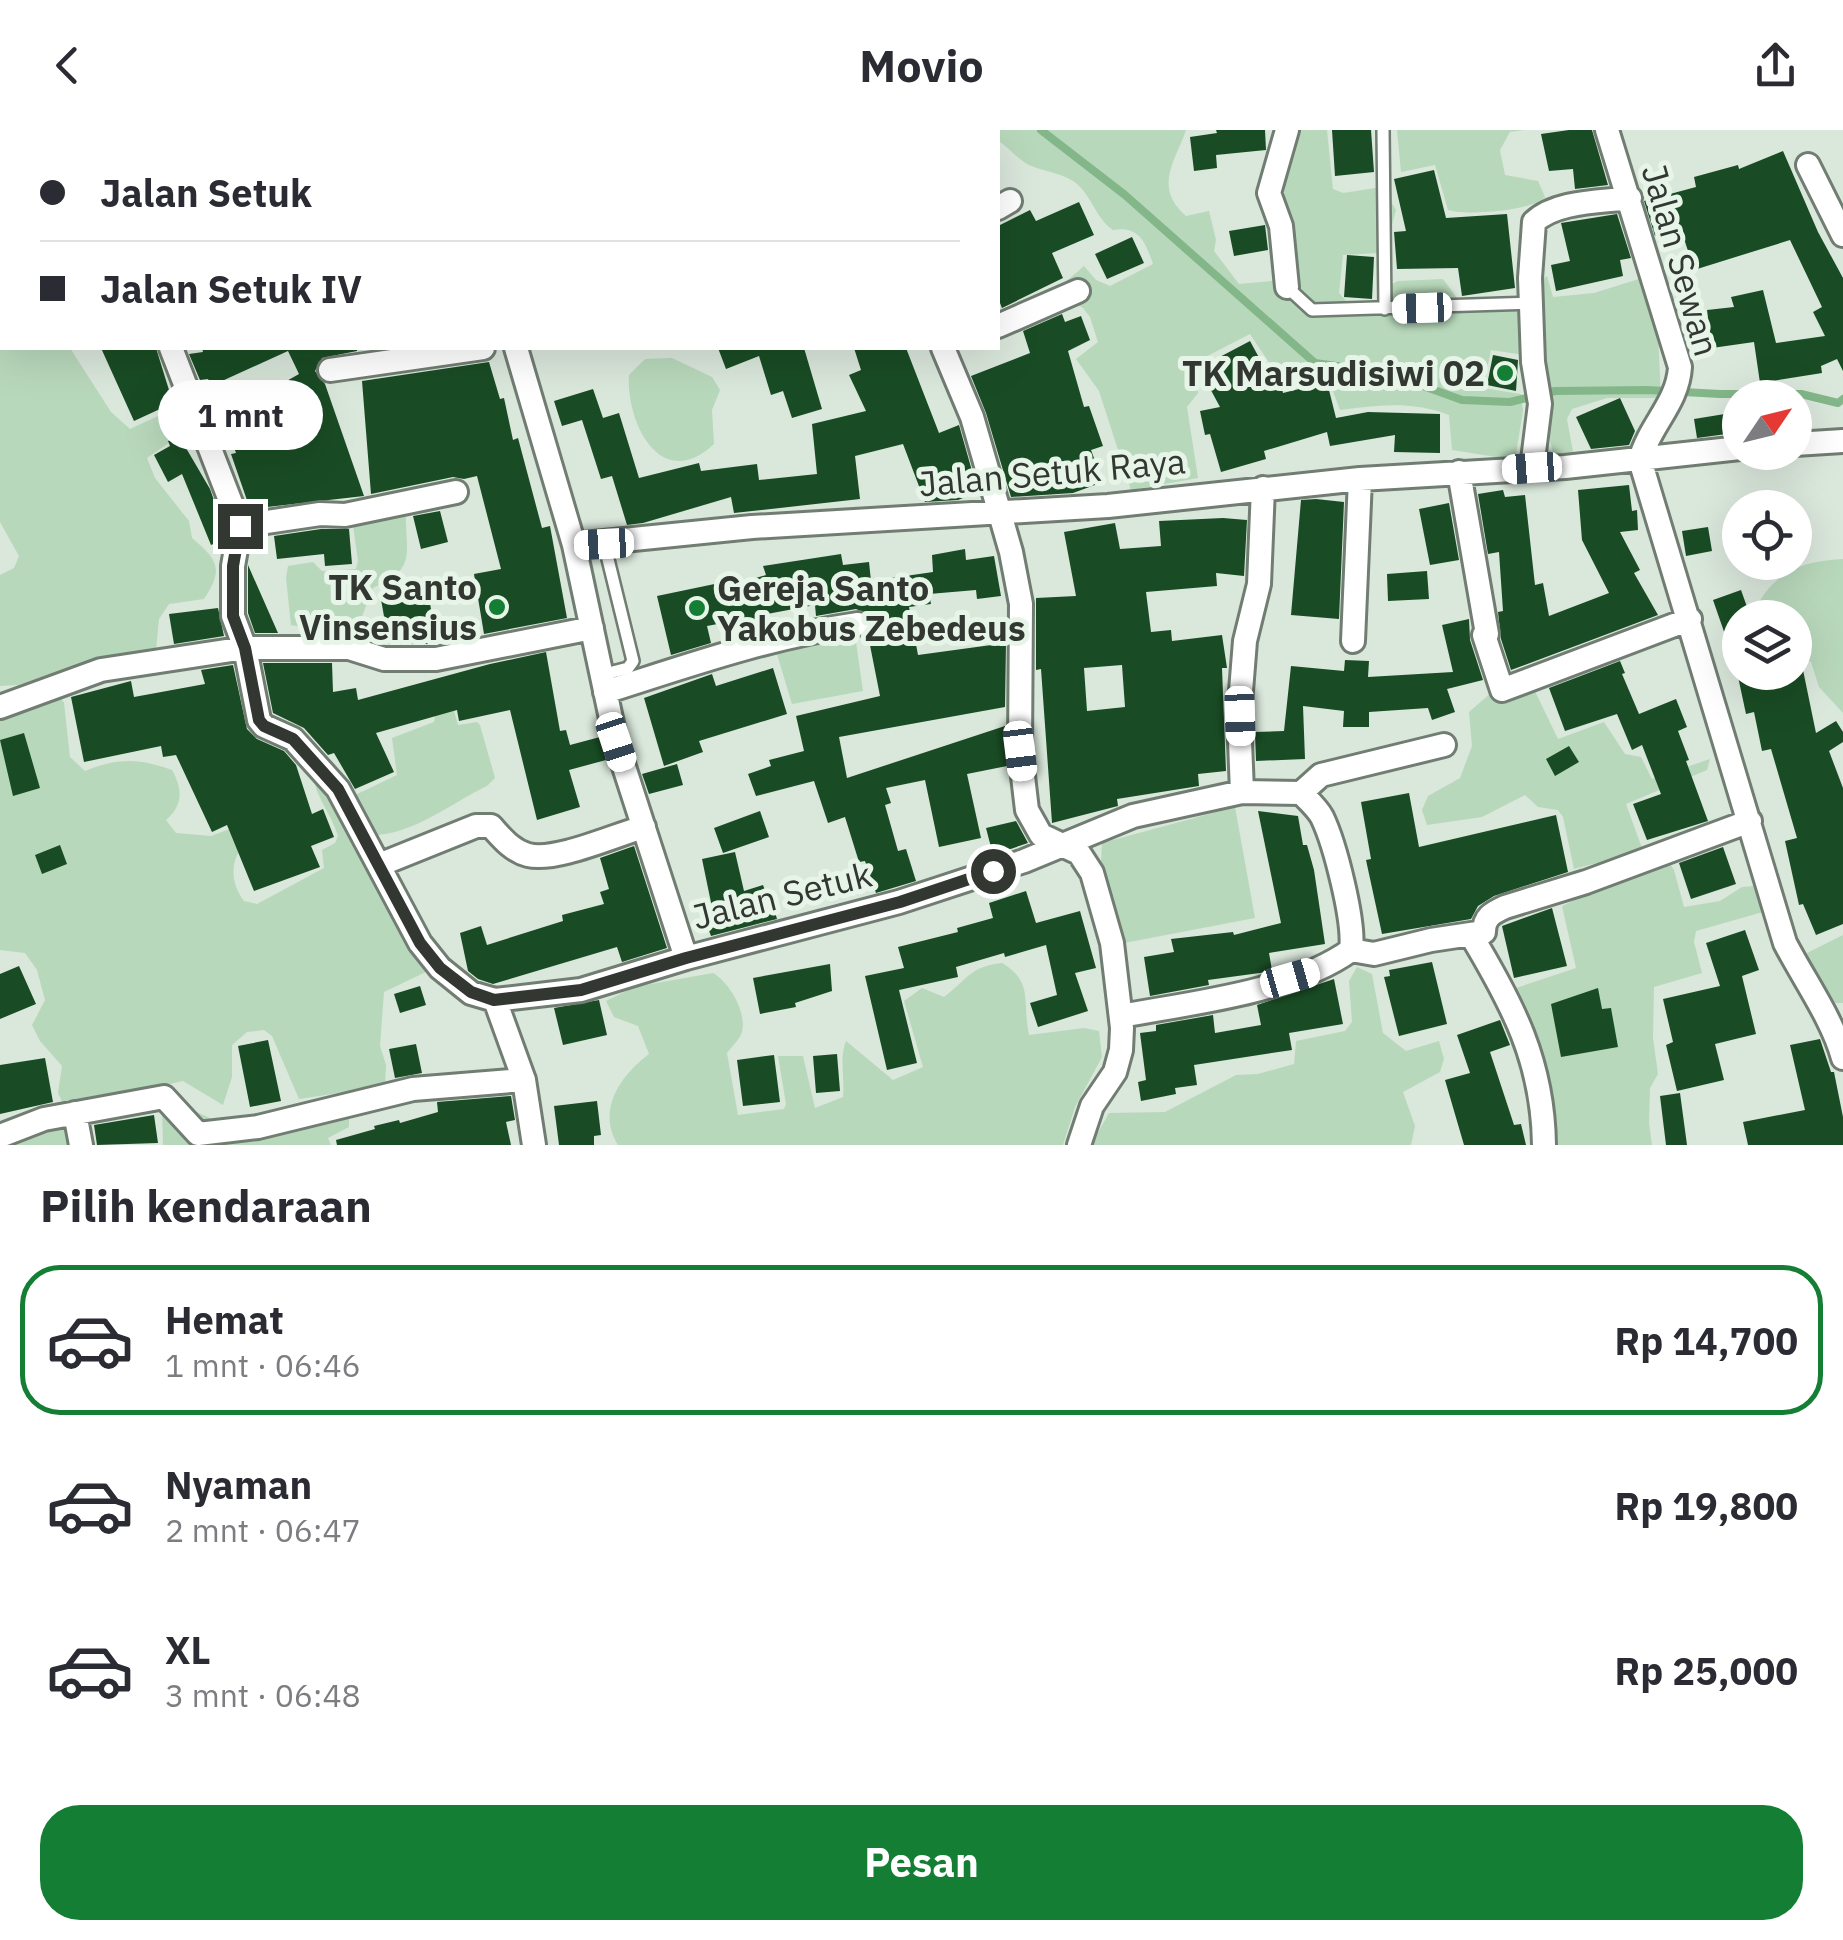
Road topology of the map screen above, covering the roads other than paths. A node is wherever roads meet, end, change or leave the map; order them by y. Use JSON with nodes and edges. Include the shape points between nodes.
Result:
{"nodes":[{"id":1,"x":1287,"y":130,"type":"edge"},
{"id":2,"x":1383,"y":130,"type":"edge"},
{"id":3,"x":1606,"y":130,"type":"edge"},
{"id":4,"x":1808,"y":165,"type":"dead end"},
{"id":5,"x":1630,"y":198,"type":"junction"},
{"id":6,"x":1843,"y":235,"type":"edge"},
{"id":7,"x":1286,"y":287,"type":"joint"},
{"id":8,"x":1078,"y":290,"type":"dead end"},
{"id":9,"x":1531,"y":304,"type":"junction"},
{"id":10,"x":1385,"y":309,"type":"junction"},
{"id":11,"x":1000,"y":325,"type":"edge"},
{"id":12,"x":172,"y":350,"type":"edge"},
{"id":13,"x":470,"y":350,"type":"edge"},
{"id":14,"x":517,"y":350,"type":"edge"},
{"id":15,"x":945,"y":350,"type":"edge"},
{"id":16,"x":330,"y":370,"type":"dead end"},
{"id":17,"x":1843,"y":441,"type":"edge"},
{"id":18,"x":1812,"y":443,"type":"edge"},
{"id":19,"x":1722,"y":450,"type":"edge"},
{"id":20,"x":1640,"y":460,"type":"junction"},
{"id":21,"x":1532,"y":468,"type":"junction"},
{"id":22,"x":1459,"y":472,"type":"junction"},
{"id":23,"x":1360,"y":478,"type":"junction"},
{"id":24,"x":1263,"y":488,"type":"junction"},
{"id":25,"x":456,"y":492,"type":"dead end"},
{"id":26,"x":999,"y":513,"type":"junction"},
{"id":27,"x":240,"y":526,"type":"junction"},
{"id":28,"x":604,"y":544,"type":"junction"},
{"id":29,"x":574,"y":545,"type":"junction"},
{"id":30,"x":1690,"y":619,"type":"junction"},
{"id":31,"x":858,"y":624,"type":"dead end"},
{"id":32,"x":592,"y":628,"type":"junction"},
{"id":33,"x":1353,"y":641,"type":"dead end"},
{"id":34,"x":245,"y":648,"type":"junction"},
{"id":35,"x":604,"y":684,"type":"junction"},
{"id":36,"x":0,"y":706,"type":"edge"},
{"id":37,"x":1444,"y":745,"type":"dead end"},
{"id":38,"x":1242,"y":792,"type":"junction"},
{"id":39,"x":1302,"y":793,"type":"junction"},
{"id":40,"x":1750,"y":822,"type":"junction"},
{"id":41,"x":644,"y":827,"type":"junction"},
{"id":42,"x":1064,"y":844,"type":"junction"},
{"id":43,"x":378,"y":865,"type":"junction"},
{"id":44,"x":1471,"y":935,"type":"junction"},
{"id":45,"x":1350,"y":950,"type":"junction"},
{"id":46,"x":686,"y":958,"type":"junction"},
{"id":47,"x":494,"y":1000,"type":"junction"},
{"id":48,"x":1121,"y":1016,"type":"junction"},
{"id":49,"x":1843,"y":1058,"type":"edge"},
{"id":50,"x":524,"y":1080,"type":"junction"},
{"id":51,"x":75,"y":1113,"type":"junction"},
{"id":52,"x":0,"y":1136,"type":"edge"},
{"id":53,"x":81,"y":1145,"type":"edge"},
{"id":54,"x":534,"y":1145,"type":"edge"},
{"id":55,"x":1079,"y":1145,"type":"edge"},
{"id":56,"x":1544,"y":1145,"type":"edge"}],
"edges":[{"from":1,"to":7,"type":"street","via":[[1269,193],[1281,226]]},
{"from":2,"to":10,"type":"lane"},
{"from":3,"to":5,"type":"street","name":"Jalan Sewan"},
{"from":4,"to":6,"type":"street"},
{"from":5,"to":9,"type":"street","via":[[1543,213],[1534,222]]},
{"from":5,"to":20,"type":"street","name":"Jalan Sewan","via":[[1680,367],[1679,384]]},
{"from":7,"to":10,"type":"lane","via":[[1312,310]]},
{"from":8,"to":11,"type":"street"},
{"from":9,"to":10,"type":"lane"},
{"from":9,"to":21,"type":"street","via":[[1539,393]]},
{"from":12,"to":27,"type":"street"},
{"from":13,"to":16,"type":"street"},
{"from":14,"to":29,"type":"street"},
{"from":15,"to":26,"type":"street"},
{"from":17,"to":18,"type":"street"},
{"from":19,"to":20,"type":"street","name":"Jalan Setuk Raya"},
{"from":20,"to":21,"type":"street","name":"Jalan Setuk Raya"},
{"from":20,"to":30,"type":"street"},
{"from":21,"to":22,"type":"street","name":"Jalan Setuk Raya"},
{"from":22,"to":23,"type":"street","name":"Jalan Setuk Raya"},
{"from":22,"to":30,"type":"street","via":[[1484,635],[1502,690]]},
{"from":23,"to":24,"type":"street","name":"Jalan Setuk Raya"},
{"from":23,"to":33,"type":"street"},
{"from":24,"to":26,"type":"street","name":"Jalan Setuk Raya"},
{"from":24,"to":38,"type":"street","via":[[1259,584],[1240,716]]},
{"from":25,"to":27,"type":"street","via":[[345,515]]},
{"from":26,"to":28,"type":"street","name":"Jalan Setuk Raya","via":[[752,527]]},
{"from":26,"to":42,"type":"street","via":[[1021,604],[1020,751],[1027,810],[1041,835]]},
{"from":27,"to":34,"type":"street","via":[[233,616]]},
{"from":28,"to":29,"type":"street","name":"Jalan Setuk Raya"},
{"from":28,"to":35,"type":"lane","via":[[633,660]]},
{"from":29,"to":32,"type":"street","name":"Jalan Setuk"},
{"from":30,"to":40,"type":"street"},
{"from":31,"to":35,"type":"street","via":[[796,633]]},
{"from":32,"to":34,"type":"street","via":[[436,659],[401,661],[348,648]]},
{"from":32,"to":35,"type":"street","name":"Jalan Setuk"},
{"from":34,"to":36,"type":"street","via":[[102,670]]},
{"from":34,"to":43,"type":"street","via":[[259,720],[293,739],[330,779]]},
{"from":35,"to":41,"type":"street","name":"Jalan Setuk"},
{"from":37,"to":39,"type":"street","via":[[1320,775]]},
{"from":38,"to":39,"type":"street","name":"Jalan Setuk"},
{"from":38,"to":42,"type":"street","name":"Jalan Setuk","via":[[1133,816]]},
{"from":39,"to":45,"type":"street","via":[[1322,816],[1330,839],[1353,933]]},
{"from":40,"to":44,"type":"street","via":[[1492,912],[1484,932]]},
{"from":40,"to":49,"type":"street","via":[[1784,943]]},
{"from":41,"to":43,"type":"street","via":[[545,856],[526,855],[491,826],[476,826]]},
{"from":41,"to":46,"type":"street","name":"Jalan Setuk"},
{"from":42,"to":46,"type":"street","name":"Jalan Setuk","via":[[900,902]]},
{"from":42,"to":48,"type":"street","via":[[1092,874],[1112,943]]},
{"from":43,"to":47,"type":"street","via":[[440,968]]},
{"from":44,"to":45,"type":"street","via":[[1374,954]]},
{"from":44,"to":56,"type":"street","via":[[1510,1001],[1530,1052]]},
{"from":45,"to":48,"type":"street","via":[[1301,975]]},
{"from":46,"to":47,"type":"street","via":[[581,990]]},
{"from":47,"to":50,"type":"street"},
{"from":48,"to":55,"type":"street","via":[[1115,1072],[1092,1106]]},
{"from":50,"to":51,"type":"street","via":[[413,1088],[258,1127],[198,1134],[164,1097]]},
{"from":50,"to":54,"type":"street"},
{"from":51,"to":52,"type":"street"},
{"from":51,"to":53,"type":"street"}]}
